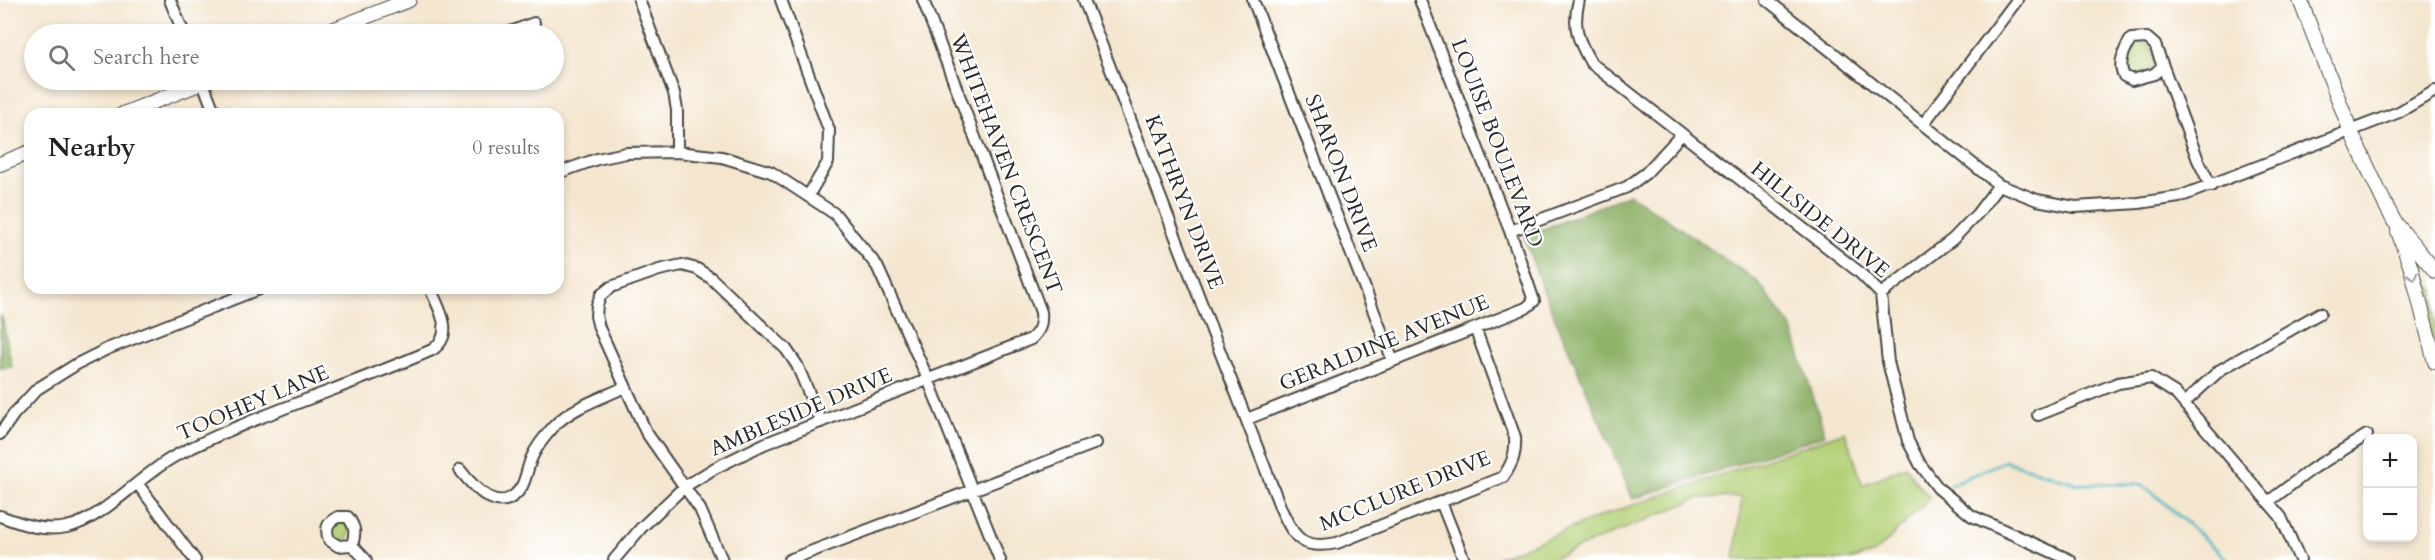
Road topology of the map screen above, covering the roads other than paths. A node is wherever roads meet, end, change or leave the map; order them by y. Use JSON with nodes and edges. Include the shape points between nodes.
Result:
{"nodes":[{"id":1,"x":170,"y":0,"type":"edge"},
{"id":2,"x":409,"y":0,"type":"edge"},
{"id":3,"x":639,"y":0,"type":"edge"},
{"id":4,"x":781,"y":0,"type":"edge"},
{"id":5,"x":923,"y":0,"type":"edge"},
{"id":6,"x":1084,"y":0,"type":"edge"},
{"id":7,"x":1253,"y":0,"type":"edge"},
{"id":8,"x":1420,"y":0,"type":"edge"},
{"id":9,"x":1579,"y":0,"type":"edge"},
{"id":10,"x":1767,"y":0,"type":"edge"},
{"id":11,"x":2017,"y":0,"type":"edge"},
{"id":12,"x":2300,"y":0,"type":"edge"},
{"id":13,"x":180,"y":24,"type":"edge"},
{"id":14,"x":348,"y":24,"type":"edge"},
{"id":15,"x":2163,"y":66,"type":"junction"},
{"id":16,"x":180,"y":90,"type":"edge"},
{"id":17,"x":207,"y":90,"type":"edge"},
{"id":18,"x":2435,"y":91,"type":"edge"},
{"id":19,"x":137,"y":108,"type":"edge"},
{"id":20,"x":213,"y":108,"type":"edge"},
{"id":21,"x":1924,"y":123,"type":"junction"},
{"id":22,"x":2351,"y":132,"type":"junction"},
{"id":23,"x":1682,"y":135,"type":"junction"},
{"id":24,"x":677,"y":152,"type":"junction"},
{"id":25,"x":24,"y":154,"type":"edge"},
{"id":26,"x":0,"y":164,"type":"edge"},
{"id":27,"x":564,"y":171,"type":"edge"},
{"id":28,"x":1999,"y":184,"type":"junction"},
{"id":29,"x":2211,"y":186,"type":"junction"},
{"id":30,"x":808,"y":196,"type":"junction"},
{"id":31,"x":2394,"y":221,"type":"junction"},
{"id":32,"x":1510,"y":231,"type":"junction"},
{"id":33,"x":2435,"y":271,"type":"edge"},
{"id":34,"x":246,"y":294,"type":"edge"},
{"id":35,"x":432,"y":294,"type":"edge"},
{"id":36,"x":1881,"y":294,"type":"junction"},
{"id":37,"x":1534,"y":301,"type":"joint"},
{"id":38,"x":2320,"y":313,"type":"dead end"},
{"id":39,"x":1475,"y":328,"type":"junction"},
{"id":40,"x":1393,"y":361,"type":"junction"},
{"id":41,"x":2435,"y":362,"type":"edge"},
{"id":42,"x":928,"y":379,"type":"junction"},
{"id":43,"x":625,"y":387,"type":"junction"},
{"id":44,"x":2184,"y":404,"type":"junction"},
{"id":45,"x":2038,"y":415,"type":"dead end"},
{"id":46,"x":1247,"y":419,"type":"junction"},
{"id":47,"x":821,"y":422,"type":"junction"},
{"id":48,"x":0,"y":434,"type":"edge"},
{"id":49,"x":2363,"y":437,"type":"edge"},
{"id":50,"x":1096,"y":442,"type":"dead end"},
{"id":51,"x":460,"y":470,"type":"dead end"},
{"id":52,"x":137,"y":483,"type":"junction"},
{"id":53,"x":684,"y":487,"type":"junction"},
{"id":54,"x":971,"y":491,"type":"junction"},
{"id":55,"x":1441,"y":502,"type":"junction"},
{"id":56,"x":2268,"y":502,"type":"junction"},
{"id":57,"x":0,"y":516,"type":"edge"},
{"id":58,"x":352,"y":544,"type":"dead end"},
{"id":59,"x":195,"y":560,"type":"edge"},
{"id":60,"x":366,"y":560,"type":"edge"},
{"id":61,"x":614,"y":560,"type":"edge"},
{"id":62,"x":722,"y":560,"type":"edge"},
{"id":63,"x":789,"y":560,"type":"edge"},
{"id":64,"x":1000,"y":560,"type":"edge"},
{"id":65,"x":1464,"y":560,"type":"edge"},
{"id":66,"x":2070,"y":560,"type":"edge"},
{"id":67,"x":2300,"y":560,"type":"edge"}],
"edges":[{"from":1,"to":13,"type":"street"},
{"from":2,"to":14,"type":"main road"},
{"from":3,"to":24,"type":"street","via":[[674,93]]},
{"from":4,"to":30,"type":"street","via":[[829,130],[828,162]]},
{"from":5,"to":42,"type":"street","name":"WHITEHAVEN CRESCENT","via":[[1041,312],[1038,332],[1031,339]]},
{"from":6,"to":46,"type":"street","name":"KATHRYN DRIVE"},
{"from":7,"to":40,"type":"street","name":"SHARON DRIVE"},
{"from":8,"to":32,"type":"street","name":"LOUISE BOULEVARD"},
{"from":9,"to":23,"type":"street","name":"HILLSIDE DRIVE","via":[[1578,41],[1591,63]]},
{"from":10,"to":21,"type":"street"},
{"from":11,"to":21,"type":"street"},
{"from":12,"to":22,"type":"main road"},
{"from":15,"to":15,"type":"street","via":[[2152,40],[2141,37],[2131,39],[2120,67],[2124,76],[2137,80]]},
{"from":15,"to":29,"type":"street"},
{"from":16,"to":19,"type":"main road"},
{"from":17,"to":20,"type":"street"},
{"from":18,"to":22,"type":"street","via":[[2399,112]]},
{"from":21,"to":28,"type":"street"},
{"from":22,"to":29,"type":"street"},
{"from":22,"to":31,"type":"main road"},
{"from":23,"to":32,"type":"street","via":[[1646,173],[1626,187]]},
{"from":23,"to":36,"type":"street","name":"HILLSIDE DRIVE","via":[[1859,272]]},
{"from":24,"to":27,"type":"street","via":[[626,153]]},
{"from":24,"to":30,"type":"street","via":[[722,157],[771,172]]},
{"from":25,"to":26,"type":"main road"},
{"from":28,"to":29,"type":"street","via":[[2037,201],[2075,207],[2179,197]]},
{"from":28,"to":36,"type":"street","via":[[1953,238]]},
{"from":30,"to":42,"type":"street","via":[[835,214],[877,266]]},
{"from":31,"to":33,"type":"main road"},
{"from":31,"to":41,"type":"main road","one_way":true,"via":[[2411,268]]},
{"from":32,"to":37,"type":"street","name":"LOUISE BOULEVARD"},
{"from":34,"to":48,"type":"street","via":[[107,349],[70,368],[38,389]]},
{"from":35,"to":52,"type":"street","name":"TOOHEY LANE","via":[[446,327],[444,337],[432,350],[220,434],[174,457]]},
{"from":36,"to":66,"type":"street","name":"HILLSIDE DRIVE","via":[[1888,362],[1908,441],[1920,464],[1938,489],[1972,516]]},
{"from":37,"to":39,"type":"street","name":"GERALDINE AVENUE","via":[[1526,308]]},
{"from":38,"to":44,"type":"street","via":[[2220,370]]},
{"from":39,"to":40,"type":"street","name":"GERALDINE AVENUE"},
{"from":39,"to":55,"type":"street","name":"MCCLURE DRIVE","via":[[1515,436],[1515,452],[1503,477]]},
{"from":40,"to":46,"type":"street","name":"GERALDINE AVENUE"},
{"from":42,"to":47,"type":"street","name":"AMBLESIDE DRIVE"},
{"from":42,"to":54,"type":"street"},
{"from":43,"to":47,"type":"street","via":[[599,328],[597,305],[601,295],[659,270],[682,266],[711,278],[786,349],[797,365]]},
{"from":43,"to":51,"type":"street","via":[[575,411],[554,426],[533,454],[523,484],[510,497],[490,499],[473,488]]},
{"from":43,"to":53,"type":"street","via":[[646,432]]},
{"from":44,"to":45,"type":"street","via":[[2175,393],[2151,378],[2118,383]]},
{"from":44,"to":56,"type":"street"},
{"from":46,"to":55,"type":"street","name":"MCCLURE DRIVE","via":[[1281,509],[1297,537],[1307,544],[1319,547],[1337,543]]},
{"from":47,"to":53,"type":"street","name":"AMBLESIDE DRIVE","via":[[764,444]]},
{"from":49,"to":56,"type":"street"},
{"from":50,"to":54,"type":"street"},
{"from":52,"to":57,"type":"street","name":"TOOHEY LANE","via":[[90,517],[69,527],[36,528]]},
{"from":52,"to":59,"type":"street"},
{"from":53,"to":61,"type":"street","name":"AMBLESIDE DRIVE"},
{"from":53,"to":62,"type":"street","via":[[707,522]]},
{"from":54,"to":63,"type":"street"},
{"from":54,"to":64,"type":"street"},
{"from":55,"to":65,"type":"street"},
{"from":56,"to":67,"type":"street","via":[[2281,517]]},
{"from":58,"to":60,"type":"street"}]}
